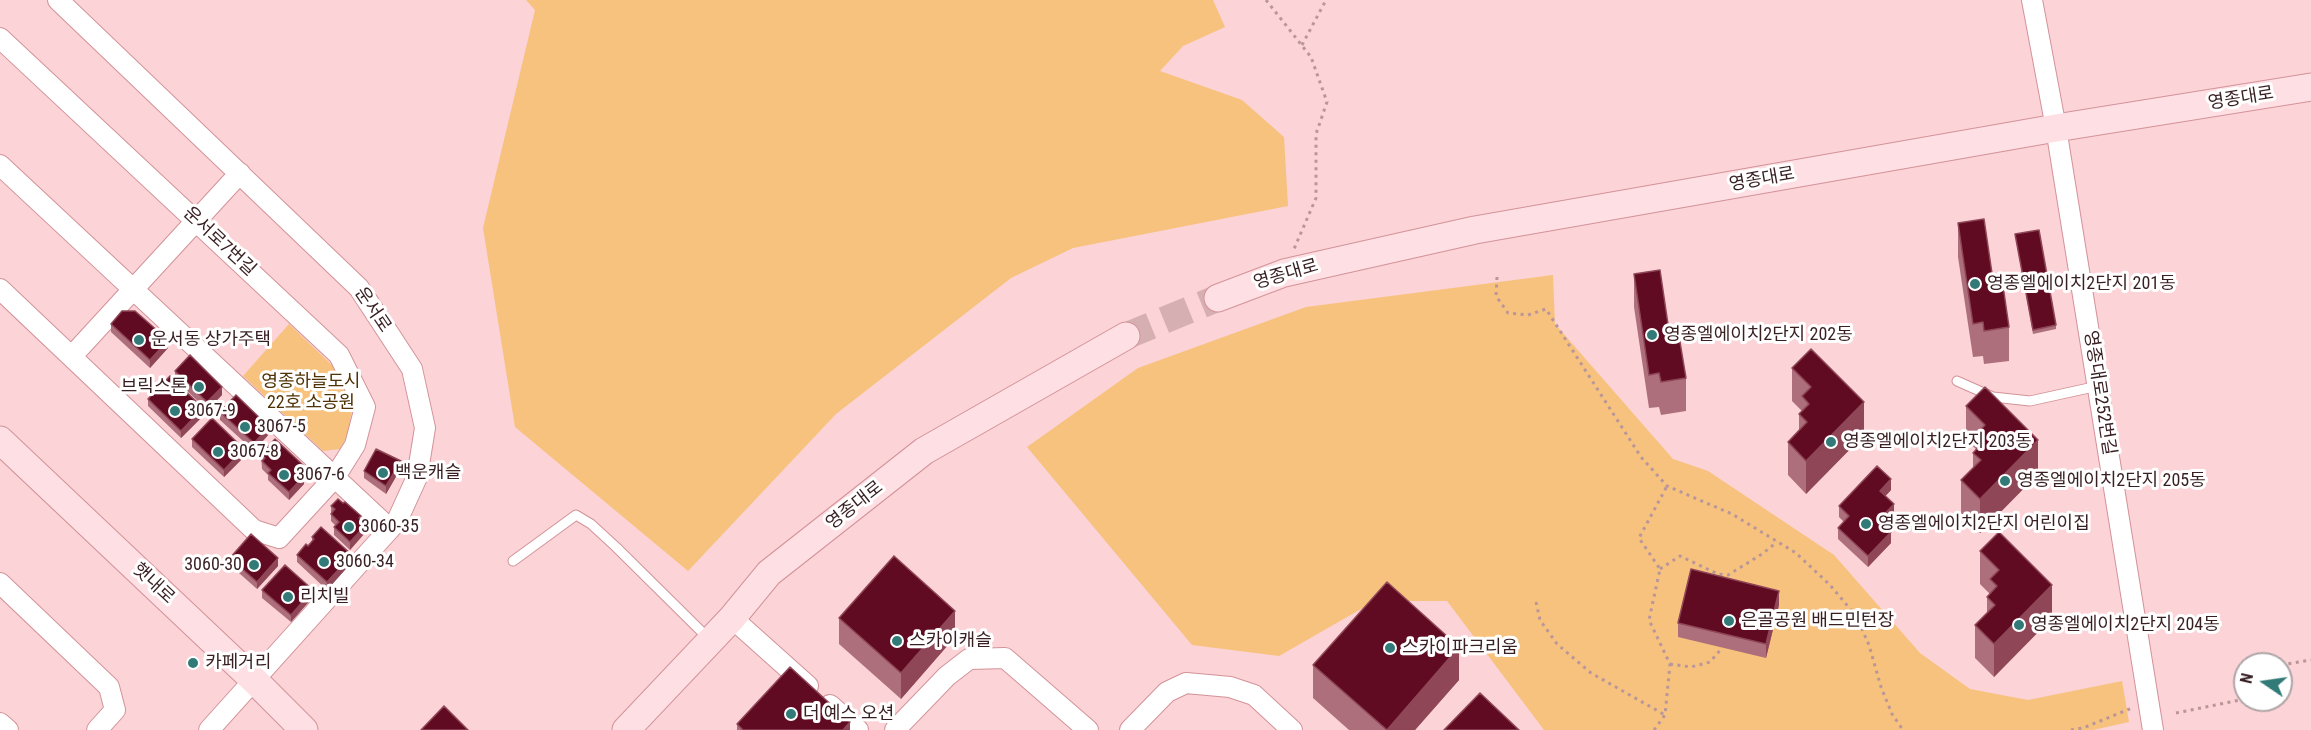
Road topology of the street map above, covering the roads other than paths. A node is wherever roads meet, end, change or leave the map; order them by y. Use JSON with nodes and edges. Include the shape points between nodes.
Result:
{"nodes":[{"id":1,"x":58,"y":0,"type":"edge"},
{"id":2,"x":2032,"y":0,"type":"edge"},
{"id":3,"x":0,"y":38,"type":"edge"},
{"id":4,"x":2311,"y":87,"type":"edge"},
{"id":5,"x":2056,"y":128,"type":"junction"},
{"id":6,"x":0,"y":165,"type":"edge"},
{"id":7,"x":240,"y":173,"type":"junction"},
{"id":8,"x":195,"y":220,"type":"junction"},
{"id":9,"x":0,"y":289,"type":"edge"},
{"id":10,"x":133,"y":290,"type":"junction"},
{"id":11,"x":1218,"y":298,"type":"tunnel mouth"},
{"id":12,"x":1126,"y":336,"type":"tunnel mouth"},
{"id":13,"x":72,"y":356,"type":"junction"},
{"id":14,"x":1957,"y":381,"type":"dead end"},
{"id":15,"x":2098,"y":386,"type":"junction"},
{"id":16,"x":0,"y":440,"type":"edge"},
{"id":17,"x":335,"y":477,"type":"junction"},
{"id":18,"x":390,"y":530,"type":"junction"},
{"id":19,"x":513,"y":561,"type":"dead end"},
{"id":20,"x":0,"y":583,"type":"edge"},
{"id":21,"x":732,"y":618,"type":"junction"},
{"id":22,"x":710,"y":641,"type":"junction"},
{"id":23,"x":255,"y":681,"type":"junction"},
{"id":24,"x":0,"y":723,"type":"edge"},
{"id":25,"x":8,"y":730,"type":"edge"},
{"id":26,"x":97,"y":730,"type":"edge"},
{"id":27,"x":209,"y":730,"type":"edge"},
{"id":28,"x":304,"y":730,"type":"edge"},
{"id":29,"x":626,"y":730,"type":"edge"},
{"id":30,"x":858,"y":730,"type":"edge"},
{"id":31,"x":895,"y":730,"type":"edge"},
{"id":32,"x":1088,"y":730,"type":"edge"},
{"id":33,"x":1130,"y":730,"type":"edge"},
{"id":34,"x":1292,"y":730,"type":"edge"},
{"id":35,"x":2153,"y":730,"type":"edge"}],
"edges":[{"from":1,"to":7,"type":"street","name":"운서로"},
{"from":2,"to":5,"type":"street","name":"영종대로252번길"},
{"from":3,"to":8,"type":"street","name":"운서로7번길"},
{"from":4,"to":5,"type":"main road","name":"영종대로"},
{"from":5,"to":11,"type":"main road","name":"영종대로","via":[[1475,230],[1284,273]]},
{"from":5,"to":15,"type":"street","name":"영종대로252번길"},
{"from":6,"to":10,"type":"street"},
{"from":7,"to":8,"type":"street"},
{"from":7,"to":18,"type":"street","name":"운서로","via":[[359,288],[411,369],[425,428],[417,477]]},
{"from":8,"to":10,"type":"street"},
{"from":8,"to":17,"type":"street","name":"운서로7번길","via":[[339,355],[365,407],[355,445]]},
{"from":9,"to":13,"type":"street","name":"운서로7번길"},
{"from":10,"to":13,"type":"street"},
{"from":10,"to":17,"type":"street"},
{"from":12,"to":21,"type":"main road","name":"영종대로","via":[[924,452],[769,573]]},
{"from":13,"to":17,"type":"street","name":"운서로7번길","via":[[254,530],[279,538]]},
{"from":14,"to":15,"type":"lane","via":[[1993,397],[2031,401]]},
{"from":15,"to":35,"type":"street","name":"영종대로252번길"},
{"from":16,"to":23,"type":"main road","name":"햇내로"},
{"from":17,"to":18,"type":"street"},
{"from":18,"to":23,"type":"street","name":"운서로"},
{"from":19,"to":22,"type":"lane","via":[[576,515],[616,547]]},
{"from":20,"to":26,"type":"street","via":[[109,687],[115,710]]},
{"from":21,"to":22,"type":"main road","name":"영종대로"},
{"from":21,"to":30,"type":"street"},
{"from":22,"to":29,"type":"main road","name":"영종대로"},
{"from":23,"to":27,"type":"street","name":"운서로"},
{"from":23,"to":28,"type":"main road","name":"햇내로"},
{"from":24,"to":25,"type":"street"},
{"from":31,"to":32,"type":"street","via":[[969,659],[1005,658]]},
{"from":33,"to":34,"type":"street","via":[[1167,692],[1186,683],[1230,687],[1254,695]]}]}
